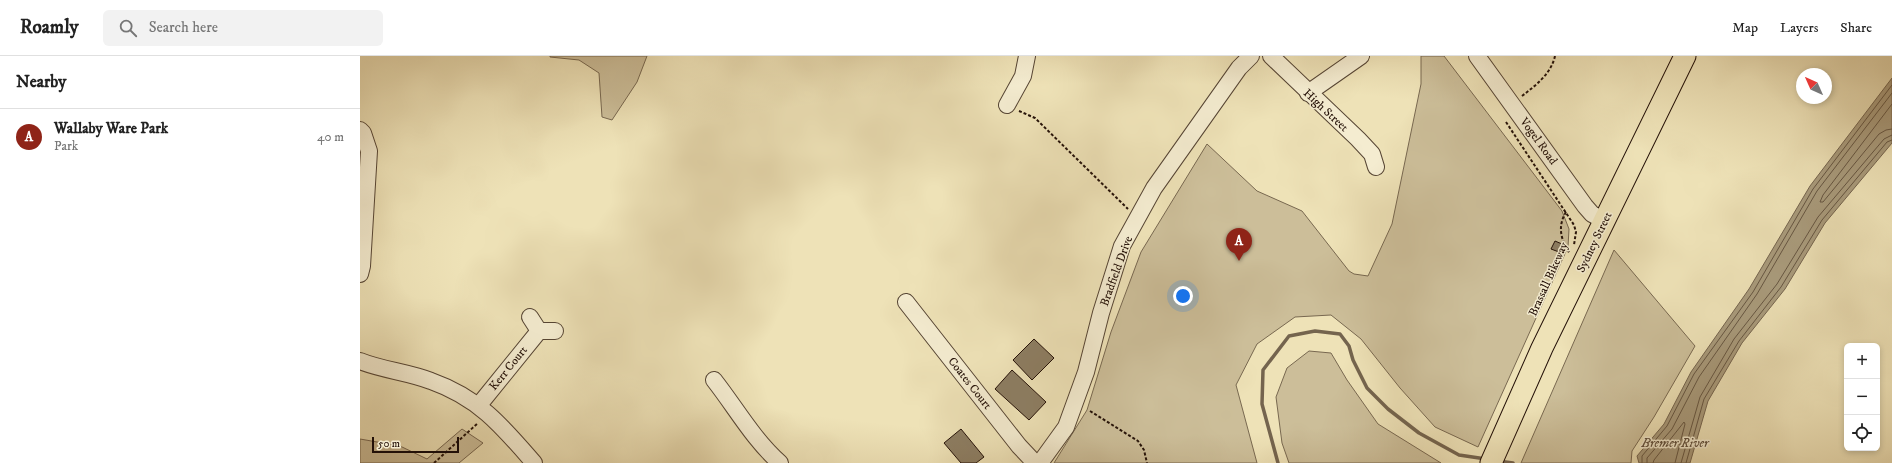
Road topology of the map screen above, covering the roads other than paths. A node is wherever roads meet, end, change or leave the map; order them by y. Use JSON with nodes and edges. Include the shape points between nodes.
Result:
{"nodes":[{"id":1,"x":1027,"y":56,"type":"edge"},
{"id":2,"x":1251,"y":56,"type":"edge"},
{"id":3,"x":1271,"y":56,"type":"edge"},
{"id":4,"x":1361,"y":56,"type":"edge"},
{"id":5,"x":1477,"y":56,"type":"edge"},
{"id":6,"x":1685,"y":56,"type":"edge"},
{"id":7,"x":1308,"y":93,"type":"junction"},
{"id":8,"x":1007,"y":106,"type":"road end"},
{"id":9,"x":360,"y":130,"type":"edge"},
{"id":10,"x":1376,"y":167,"type":"dead end"},
{"id":11,"x":1605,"y":221,"type":"junction"},
{"id":12,"x":360,"y":274,"type":"edge"},
{"id":13,"x":906,"y":302,"type":"dead end"},
{"id":14,"x":530,"y":317,"type":"dead end"},
{"id":15,"x":538,"y":331,"type":"junction"},
{"id":16,"x":555,"y":331,"type":"dead end"},
{"id":17,"x":360,"y":361,"type":"edge"},
{"id":18,"x":714,"y":380,"type":"dead end"},
{"id":19,"x":483,"y":409,"type":"junction"},
{"id":20,"x":534,"y":463,"type":"edge"},
{"id":21,"x":780,"y":463,"type":"edge"},
{"id":22,"x":1035,"y":463,"type":"edge"},
{"id":23,"x":1040,"y":463,"type":"edge"},
{"id":24,"x":1491,"y":463,"type":"edge"}],
"edges":[{"from":1,"to":8,"type":"street","via":[[1023,76]]},
{"from":2,"to":23,"type":"street","name":"Bradfield Drive","via":[[1239,68],[1154,188],[1122,246],[1101,312],[1086,372],[1066,427]]},
{"from":3,"to":7,"type":"street","name":"High Street"},
{"from":4,"to":7,"type":"street"},
{"from":5,"to":11,"type":"street","name":"Vogel Road","via":[[1585,206],[1592,214]]},
{"from":6,"to":11,"type":"main road","name":"Sydney Street"},
{"from":7,"to":10,"type":"street","name":"High Street","via":[[1372,154]]},
{"from":9,"to":12,"type":"street","via":[[369,151]]},
{"from":11,"to":24,"type":"main road","name":"Sydney Street","via":[[1542,348]]},
{"from":13,"to":22,"type":"street","name":"Coates Court"},
{"from":14,"to":15,"type":"street"},
{"from":15,"to":16,"type":"street"},
{"from":15,"to":19,"type":"street","name":"Kerr Court"},
{"from":17,"to":19,"type":"street","via":[[431,381]]},
{"from":18,"to":21,"type":"street","via":[[756,438]]},
{"from":19,"to":20,"type":"street","via":[[504,428]]}]}
